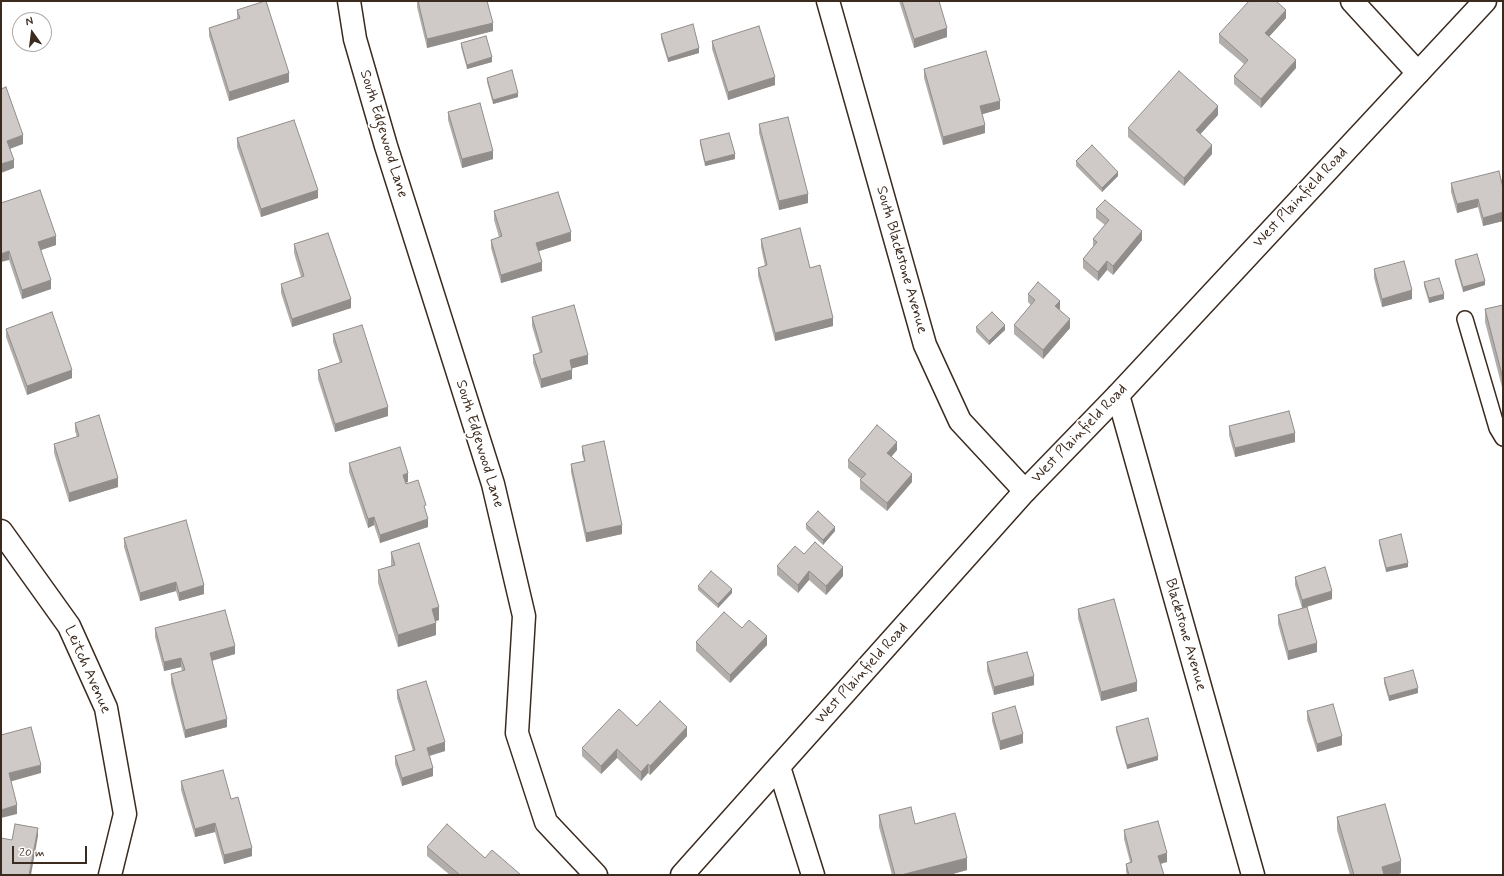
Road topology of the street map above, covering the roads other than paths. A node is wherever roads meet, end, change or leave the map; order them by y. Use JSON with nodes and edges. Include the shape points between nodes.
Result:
{"nodes":[{"id":1,"x":350,"y":1,"type":"edge"},
{"id":2,"x":828,"y":1,"type":"edge"},
{"id":3,"x":1352,"y":1,"type":"edge"},
{"id":4,"x":1485,"y":1,"type":"edge"},
{"id":5,"x":1418,"y":73,"type":"junction"},
{"id":6,"x":1465,"y":319,"type":"dead end"},
{"id":7,"x":1118,"y":395,"type":"junction"},
{"id":8,"x":1503,"y":438,"type":"edge"},
{"id":9,"x":1025,"y":492,"type":"junction"},
{"id":10,"x":1,"y":531,"type":"edge"},
{"id":11,"x":779,"y":766,"type":"junction"},
{"id":12,"x":110,"y":875,"type":"edge"},
{"id":13,"x":596,"y":875,"type":"edge"},
{"id":14,"x":682,"y":875,"type":"edge"},
{"id":15,"x":813,"y":875,"type":"edge"},
{"id":16,"x":1253,"y":875,"type":"edge"}],
"edges":[{"from":1,"to":13,"type":"street","name":"South Edgewood Lane","via":[[355,39],[492,484],[524,616],[517,733],[546,822]]},
{"from":2,"to":9,"type":"street","name":"South Blackstone Avenue","via":[[925,345],[960,421]]},
{"from":3,"to":5,"type":"street"},
{"from":4,"to":5,"type":"street","name":"West Plainfield Road"},
{"from":5,"to":7,"type":"street","name":"West Plainfield Road"},
{"from":6,"to":8,"type":"lane","via":[[1497,428]]},
{"from":7,"to":9,"type":"street","name":"West Plainfield Road"},
{"from":7,"to":16,"type":"street","name":"Blackstone Avenue"},
{"from":9,"to":11,"type":"street","name":"West Plainfield Road"},
{"from":10,"to":12,"type":"street","name":"Leitch Avenue","via":[[69,626],[106,708],[125,814]]},
{"from":11,"to":14,"type":"street","name":"West Plainfield Road"},
{"from":11,"to":15,"type":"street"}]}
